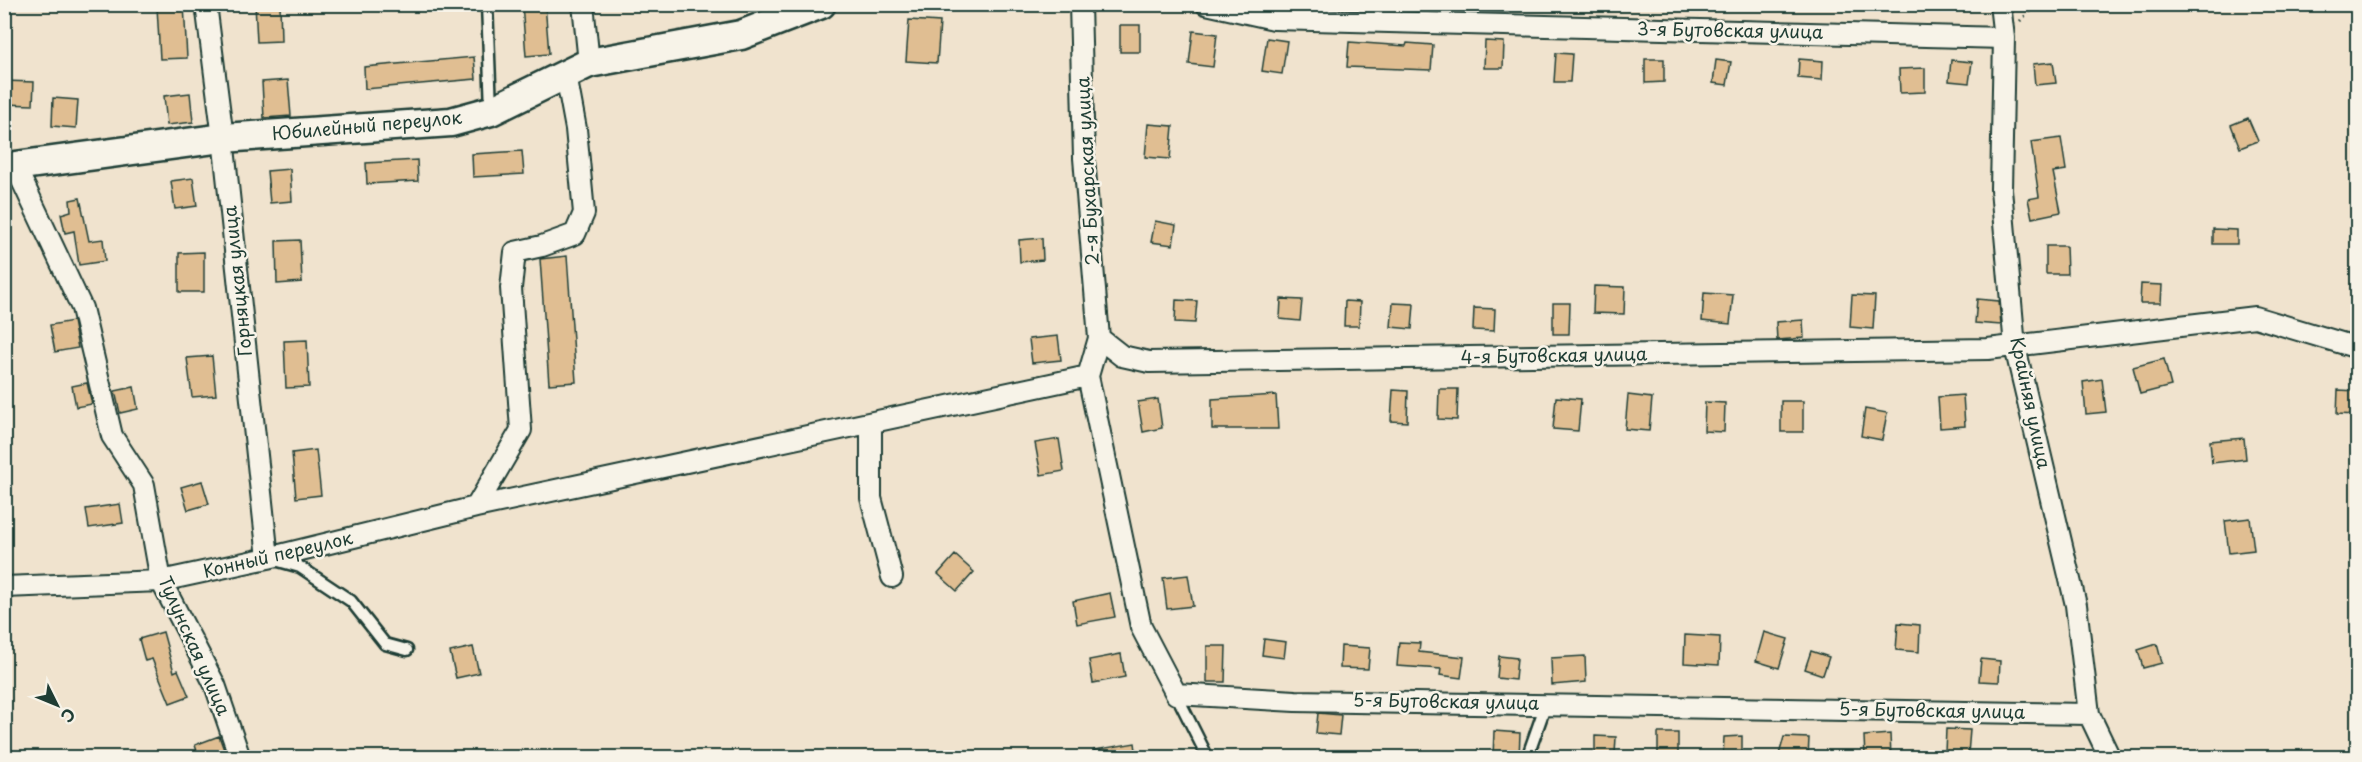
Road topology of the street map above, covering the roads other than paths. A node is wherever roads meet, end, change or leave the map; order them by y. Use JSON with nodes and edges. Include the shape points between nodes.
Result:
{"nodes":[{"id":1,"x":206,"y":4,"type":"edge"},
{"id":2,"x":487,"y":4,"type":"edge"},
{"id":3,"x":583,"y":4,"type":"edge"},
{"id":4,"x":821,"y":4,"type":"edge"},
{"id":5,"x":1080,"y":4,"type":"edge"},
{"id":6,"x":1206,"y":4,"type":"edge"},
{"id":7,"x":2000,"y":4,"type":"edge"},
{"id":8,"x":2004,"y":38,"type":"junction"},
{"id":9,"x":578,"y":69,"type":"junction"},
{"id":10,"x":491,"y":111,"type":"junction"},
{"id":11,"x":223,"y":138,"type":"junction"},
{"id":12,"x":10,"y":169,"type":"edge"},
{"id":13,"x":1099,"y":338,"type":"junction"},
{"id":14,"x":2015,"y":347,"type":"junction"},
{"id":15,"x":2358,"y":348,"type":"edge"},
{"id":16,"x":1088,"y":376,"type":"junction"},
{"id":17,"x":871,"y":423,"type":"junction"},
{"id":18,"x":476,"y":507,"type":"junction"},
{"id":19,"x":268,"y":558,"type":"junction"},
{"id":20,"x":892,"y":577,"type":"dead end"},
{"id":21,"x":161,"y":581,"type":"junction"},
{"id":22,"x":4,"y":587,"type":"edge"},
{"id":23,"x":407,"y":650,"type":"dead end"},
{"id":24,"x":1176,"y":694,"type":"junction"},
{"id":25,"x":1546,"y":704,"type":"junction"},
{"id":26,"x":2089,"y":714,"type":"junction"},
{"id":27,"x":240,"y":758,"type":"edge"},
{"id":28,"x":1208,"y":758,"type":"edge"},
{"id":29,"x":1527,"y":758,"type":"edge"},
{"id":30,"x":2110,"y":758,"type":"edge"}],
"edges":[{"from":1,"to":11,"type":"street","name":"Горняцкая улица"},
{"from":2,"to":10,"type":"lane"},
{"from":3,"to":9,"type":"street"},
{"from":4,"to":9,"type":"street","name":"Юбилейный переулок","via":[[741,35]]},
{"from":5,"to":13,"type":"street","name":"2-я Бухарская улица","via":[[1084,158]]},
{"from":6,"to":8,"type":"street","name":"3-я Бутовская улица","via":[[1274,19]]},
{"from":7,"to":8,"type":"street","name":"Крайняя улица"},
{"from":8,"to":14,"type":"street","name":"Крайняя улица","via":[[2001,189]]},
{"from":9,"to":10,"type":"street","name":"Юбилейный переулок"},
{"from":9,"to":18,"type":"street","via":[[576,129],[584,213],[575,234],[514,252],[511,288],[521,430]]},
{"from":10,"to":11,"type":"street","name":"Юбилейный переулок","via":[[451,122]]},
{"from":11,"to":12,"type":"street","name":"Юбилейный переулок"},
{"from":11,"to":19,"type":"street","name":"Горняцкая улица"},
{"from":12,"to":21,"type":"street","name":"Тулунская улица","via":[[82,308],[112,436],[144,485]]},
{"from":13,"to":14,"type":"street","name":"4-я Бутовская улица","via":[[1122,356],[1149,362]]},
{"from":13,"to":16,"type":"street"},
{"from":14,"to":15,"type":"street","name":"4-я Бутовская улица","via":[[2255,317]]},
{"from":14,"to":26,"type":"street","name":"Крайняя улица","via":[[2076,605]]},
{"from":16,"to":17,"type":"street","name":"Конный переулок"},
{"from":16,"to":24,"type":"street","via":[[1141,627]]},
{"from":17,"to":18,"type":"street","name":"Конный переулок"},
{"from":17,"to":20,"type":"street","via":[[871,498]]},
{"from":18,"to":19,"type":"street","name":"Конный переулок"},
{"from":19,"to":21,"type":"street","name":"Конный переулок"},
{"from":19,"to":23,"type":"lane","via":[[300,567],[351,602],[385,644]]},
{"from":21,"to":22,"type":"street","name":"Конный переулок"},
{"from":21,"to":27,"type":"street","name":"Тулунская улица","via":[[215,685]]},
{"from":24,"to":25,"type":"street","name":"5-я Бутовская улица","via":[[1295,701]]},
{"from":24,"to":28,"type":"lane"},
{"from":25,"to":26,"type":"street","name":"5-я Бутовская улица"},
{"from":25,"to":29,"type":"lane"},
{"from":26,"to":30,"type":"street","name":"Крайняя улица"}]}
